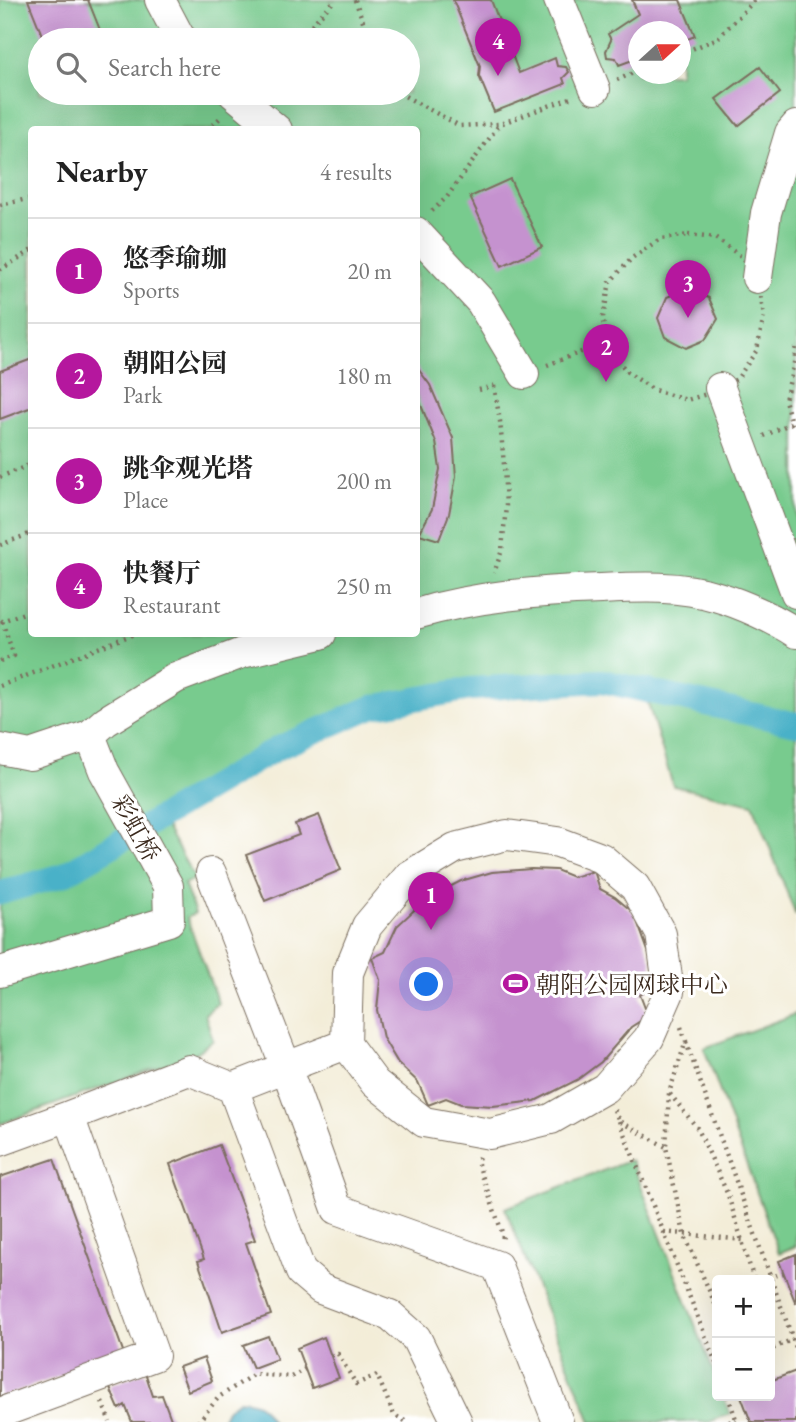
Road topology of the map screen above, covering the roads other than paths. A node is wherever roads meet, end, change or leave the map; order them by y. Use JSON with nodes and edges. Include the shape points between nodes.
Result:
{"nodes":[{"id":1,"x":160,"y":0,"type":"edge"},
{"id":2,"x":559,"y":0,"type":"edge"},
{"id":3,"x":175,"y":28,"type":"edge"},
{"id":4,"x":595,"y":89,"type":"road end"},
{"id":5,"x":247,"y":105,"type":"edge"},
{"id":6,"x":272,"y":126,"type":"edge"},
{"id":7,"x":796,"y":126,"type":"edge"},
{"id":8,"x":422,"y":224,"type":"edge"},
{"id":9,"x":757,"y":278,"type":"road end"},
{"id":10,"x":524,"y":374,"type":"dead end"},
{"id":11,"x":720,"y":388,"type":"road end"},
{"id":12,"x":796,"y":593,"type":"edge"},
{"id":13,"x":420,"y":613,"type":"edge"},
{"id":14,"x":796,"y":632,"type":"edge"},
{"id":15,"x":309,"y":637,"type":"edge"},
{"id":16,"x":90,"y":735,"type":"junction"},
{"id":17,"x":0,"y":749,"type":"edge"},
{"id":18,"x":211,"y":873,"type":"dead end"},
{"id":19,"x":0,"y":972,"type":"edge"},
{"id":20,"x":346,"y":1044,"type":"junction"},
{"id":21,"x":286,"y":1067,"type":"junction"},
{"id":22,"x":233,"y":1088,"type":"junction"},
{"id":23,"x":69,"y":1116,"type":"junction"},
{"id":24,"x":0,"y":1141,"type":"edge"},
{"id":25,"x":0,"y":1413,"type":"edge"},
{"id":26,"x":457,"y":1422,"type":"edge"},
{"id":27,"x":558,"y":1422,"type":"edge"}],
"edges":[{"from":1,"to":3,"type":"lane"},
{"from":2,"to":4,"type":"lane"},
{"from":5,"to":6,"type":"lane"},
{"from":7,"to":9,"type":"lane","via":[[766,213]]},
{"from":8,"to":10,"type":"lane","via":[[481,302]]},
{"from":11,"to":12,"type":"lane"},
{"from":13,"to":14,"type":"lane","via":[[564,590],[659,587],[718,597]]},
{"from":15,"to":16,"type":"lane","via":[[242,653],[176,678]]},
{"from":16,"to":17,"type":"lane","via":[[30,755]]},
{"from":16,"to":19,"type":"lane","name":"彩虹桥","via":[[104,771],[168,886],[169,921]]},
{"from":18,"to":21,"type":"lane"},
{"from":20,"to":20,"type":"lane","via":[[374,1083],[424,1122],[490,1134],[551,1119],[604,1088],[649,1038],[669,992],[662,934],[635,887],[601,858],[558,842],[507,835],[455,848],[409,876],[367,926],[348,973]]},
{"from":20,"to":21,"type":"lane"},
{"from":21,"to":22,"type":"lane"},
{"from":21,"to":27,"type":"lane","via":[[337,1209],[496,1266]]},
{"from":22,"to":23,"type":"lane","via":[[189,1070]]},
{"from":22,"to":26,"type":"lane","via":[[302,1272],[321,1289],[390,1315],[416,1338]]},
{"from":23,"to":24,"type":"lane"},
{"from":23,"to":25,"type":"lane","via":[[154,1356]]}]}
